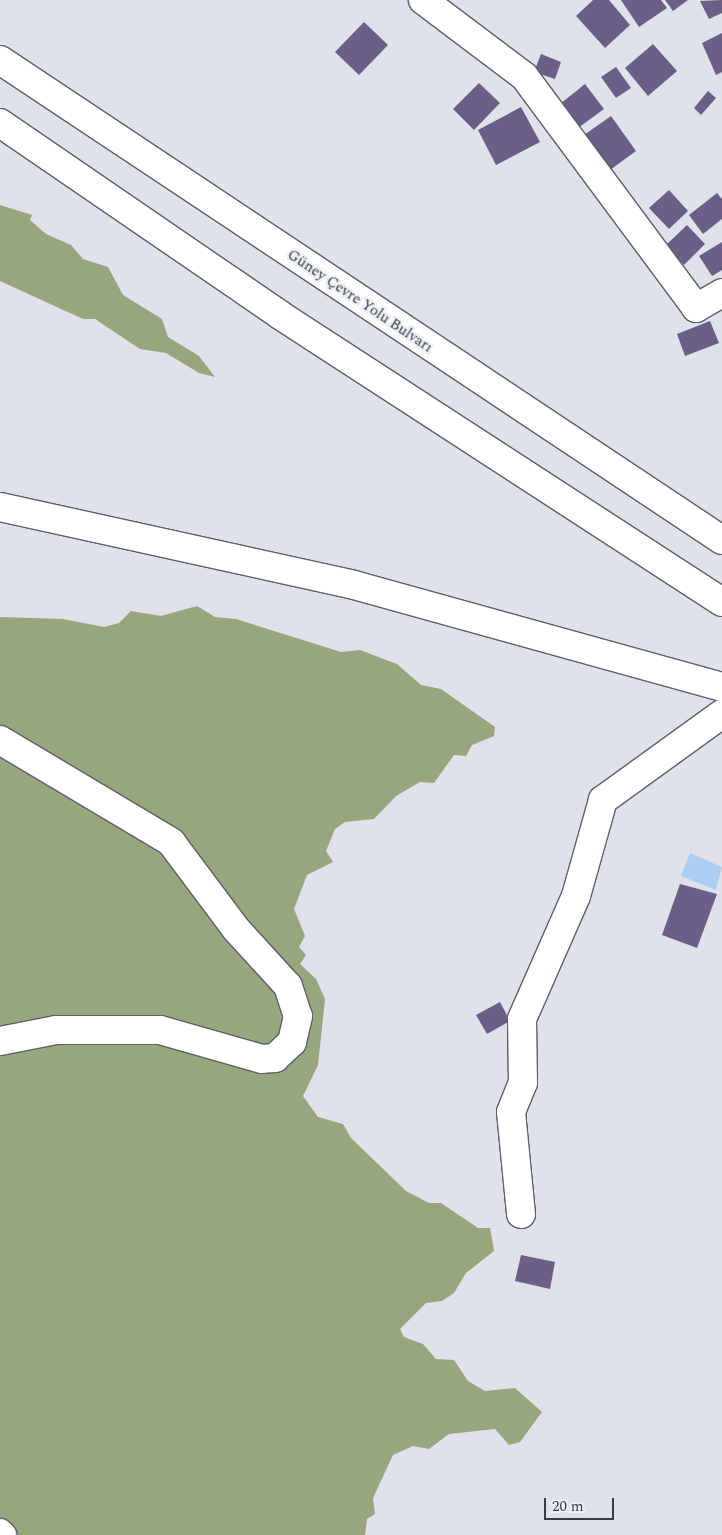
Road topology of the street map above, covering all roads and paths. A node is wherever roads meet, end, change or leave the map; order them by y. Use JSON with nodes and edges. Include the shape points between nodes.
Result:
{"nodes":[{"id":1,"x":423,"y":0,"type":"edge"},
{"id":2,"x":0,"y":60,"type":"edge"},
{"id":3,"x":0,"y":123,"type":"edge"},
{"id":4,"x":722,"y":293,"type":"edge"},
{"id":5,"x":0,"y":507,"type":"edge"},
{"id":6,"x":722,"y":540,"type":"edge"},
{"id":7,"x":722,"y":602,"type":"edge"},
{"id":8,"x":722,"y":688,"type":"edge"},
{"id":9,"x":722,"y":714,"type":"edge"},
{"id":10,"x":0,"y":740,"type":"edge"},
{"id":11,"x":0,"y":1041,"type":"edge"},
{"id":12,"x":521,"y":1214,"type":"dead end"}],
"edges":[{"from":1,"to":4,"type":"main road","via":[[524,76],[696,308]]},
{"from":2,"to":6,"type":"main road","name":"Güney Çevre Yolu Bulvarı"},
{"from":3,"to":7,"type":"main road","via":[[297,326]]},
{"from":5,"to":8,"type":"main road","via":[[354,585]]},
{"from":9,"to":12,"type":"main road","via":[[603,800],[576,896],[522,1019],[523,1083],[511,1112]]},
{"from":10,"to":11,"type":"main road","via":[[171,842],[236,929],[288,986],[298,1016],[292,1042],[276,1058],[262,1059],[160,1030],[56,1030]]}]}
